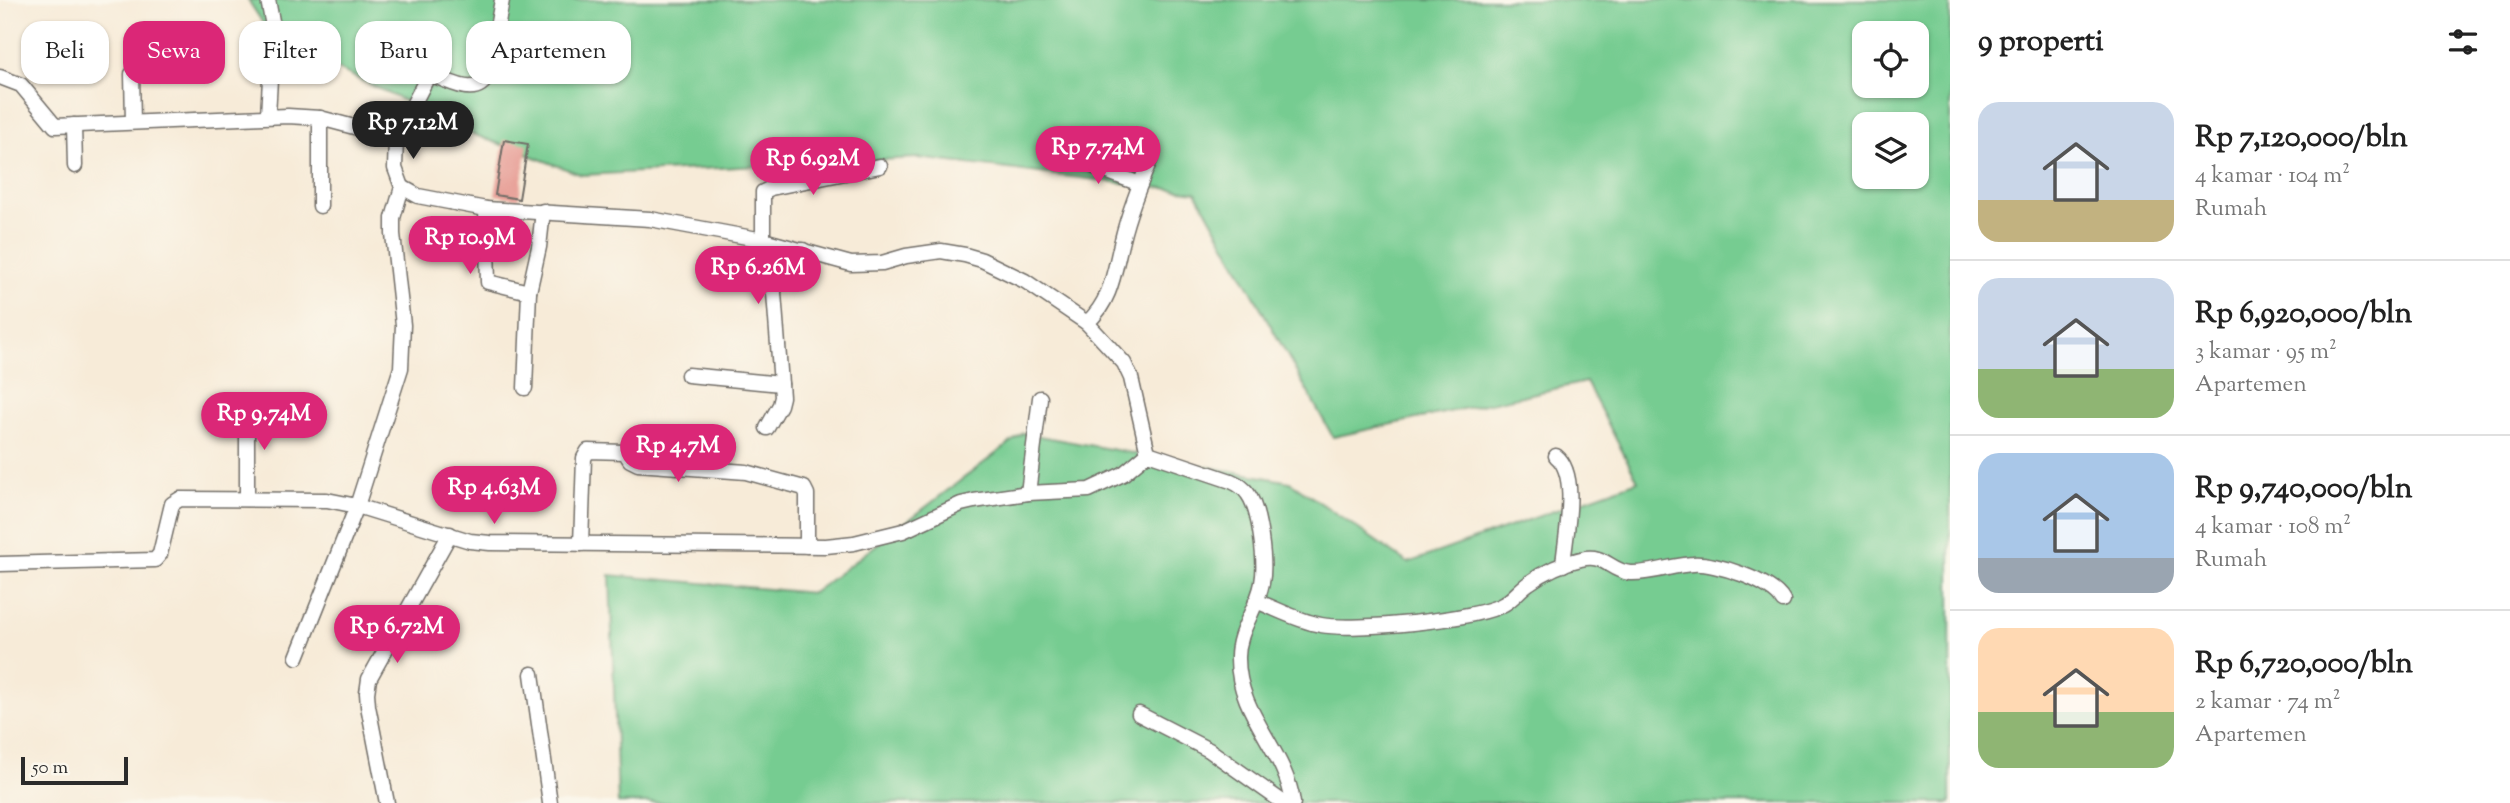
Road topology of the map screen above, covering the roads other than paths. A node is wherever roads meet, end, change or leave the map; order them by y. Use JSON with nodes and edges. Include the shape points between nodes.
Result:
{"nodes":[{"id":1,"x":268,"y":0,"type":"edge"},
{"id":2,"x":502,"y":0,"type":"edge"},
{"id":3,"x":0,"y":78,"type":"edge"},
{"id":4,"x":132,"y":84,"type":"edge"},
{"id":5,"x":268,"y":116,"type":"junction"},
{"id":6,"x":320,"y":118,"type":"junction"},
{"id":7,"x":133,"y":122,"type":"junction"},
{"id":8,"x":74,"y":125,"type":"junction"},
{"id":9,"x":396,"y":138,"type":"junction"},
{"id":10,"x":1079,"y":147,"type":"dead end"},
{"id":11,"x":1153,"y":153,"type":"dead end"},
{"id":12,"x":75,"y":166,"type":"dead end"},
{"id":13,"x":880,"y":166,"type":"dead end"},
{"id":14,"x":1140,"y":184,"type":"junction"},
{"id":15,"x":402,"y":187,"type":"junction"},
{"id":16,"x":320,"y":206,"type":"dead end"},
{"id":17,"x":486,"y":209,"type":"junction"},
{"id":18,"x":543,"y":211,"type":"junction"},
{"id":19,"x":763,"y":240,"type":"junction"},
{"id":20,"x":803,"y":250,"type":"junction"},
{"id":21,"x":529,"y":292,"type":"junction"},
{"id":22,"x":1087,"y":323,"type":"junction"},
{"id":23,"x":688,"y":375,"type":"dead end"},
{"id":24,"x":781,"y":384,"type":"junction"},
{"id":25,"x":525,"y":388,"type":"dead end"},
{"id":26,"x":1040,"y":398,"type":"dead end"},
{"id":27,"x":247,"y":404,"type":"dead end"},
{"id":28,"x":767,"y":428,"type":"dead end"},
{"id":29,"x":1148,"y":453,"type":"junction"},
{"id":30,"x":1556,"y":456,"type":"dead end"},
{"id":31,"x":1028,"y":493,"type":"junction"},
{"id":32,"x":247,"y":499,"type":"junction"},
{"id":33,"x":357,"y":506,"type":"junction"},
{"id":34,"x":450,"y":534,"type":"junction"},
{"id":35,"x":581,"y":544,"type":"junction"},
{"id":36,"x":807,"y":547,"type":"junction"},
{"id":37,"x":0,"y":564,"type":"edge"},
{"id":38,"x":1563,"y":565,"type":"junction"},
{"id":39,"x":1256,"y":601,"type":"junction"},
{"id":40,"x":1783,"y":601,"type":"dead end"},
{"id":41,"x":297,"y":657,"type":"dead end"},
{"id":42,"x":533,"y":674,"type":"dead end"},
{"id":43,"x":1139,"y":714,"type":"dead end"},
{"id":44,"x":387,"y":803,"type":"edge"},
{"id":45,"x":550,"y":803,"type":"edge"},
{"id":46,"x":1284,"y":803,"type":"edge"},
{"id":47,"x":1293,"y":803,"type":"edge"}],
"edges":[{"from":1,"to":5,"type":"street","via":[[277,47]]},
{"from":2,"to":9,"type":"street","via":[[486,81],[468,87],[428,76]]},
{"from":3,"to":8,"type":"street","via":[[21,85],[55,126]]},
{"from":4,"to":7,"type":"street"},
{"from":5,"to":6,"type":"street"},
{"from":5,"to":7,"type":"street"},
{"from":6,"to":9,"type":"street"},
{"from":6,"to":16,"type":"street"},
{"from":7,"to":8,"type":"street"},
{"from":8,"to":12,"type":"street"},
{"from":9,"to":15,"type":"street","via":[[395,168]]},
{"from":10,"to":14,"type":"street","via":[[1092,153],[1095,167]]},
{"from":11,"to":14,"type":"street"},
{"from":13,"to":19,"type":"street","via":[[763,191]]},
{"from":14,"to":22,"type":"street","via":[[1112,287]]},
{"from":15,"to":17,"type":"street","via":[[418,196]]},
{"from":15,"to":33,"type":"street","via":[[393,218],[403,325],[401,368]]},
{"from":17,"to":18,"type":"street"},
{"from":17,"to":21,"type":"street","via":[[488,282]]},
{"from":18,"to":19,"type":"street","via":[[633,217]]},
{"from":18,"to":21,"type":"street"},
{"from":19,"to":20,"type":"street"},
{"from":20,"to":22,"type":"street","via":[[851,264],[941,251],[965,255],[1012,273]]},
{"from":20,"to":24,"type":"street","via":[[776,280]]},
{"from":21,"to":25,"type":"street"},
{"from":22,"to":29,"type":"street","via":[[1130,372]]},
{"from":23,"to":24,"type":"street"},
{"from":24,"to":28,"type":"street","via":[[780,405]]},
{"from":26,"to":31,"type":"street"},
{"from":27,"to":32,"type":"street"},
{"from":29,"to":31,"type":"street","via":[[1123,474],[1089,490]]},
{"from":29,"to":39,"type":"street","via":[[1226,478],[1249,495],[1263,559]]},
{"from":30,"to":38,"type":"street","via":[[1569,480]]},
{"from":31,"to":36,"type":"street","via":[[961,504],[879,538]]},
{"from":32,"to":33,"type":"street","via":[[327,500]]},
{"from":32,"to":37,"type":"street","via":[[175,501],[155,560]]},
{"from":33,"to":34,"type":"street"},
{"from":33,"to":41,"type":"street"},
{"from":34,"to":35,"type":"street","via":[[491,543]]},
{"from":34,"to":44,"type":"street","via":[[369,679],[368,706]]},
{"from":35,"to":36,"type":"street"},
{"from":35,"to":36,"type":"street","via":[[584,458],[594,451],[625,452],[638,464],[746,472],[804,488]]},
{"from":38,"to":39,"type":"street","via":[[1493,609],[1417,621],[1345,628],[1320,625]]},
{"from":38,"to":40,"type":"street","via":[[1591,557],[1622,572],[1647,573],[1707,563],[1769,586]]},
{"from":39,"to":47,"type":"street","via":[[1238,646],[1239,677],[1249,710],[1287,778]]},
{"from":42,"to":45,"type":"street"},
{"from":43,"to":46,"type":"street","via":[[1209,750]]}]}
